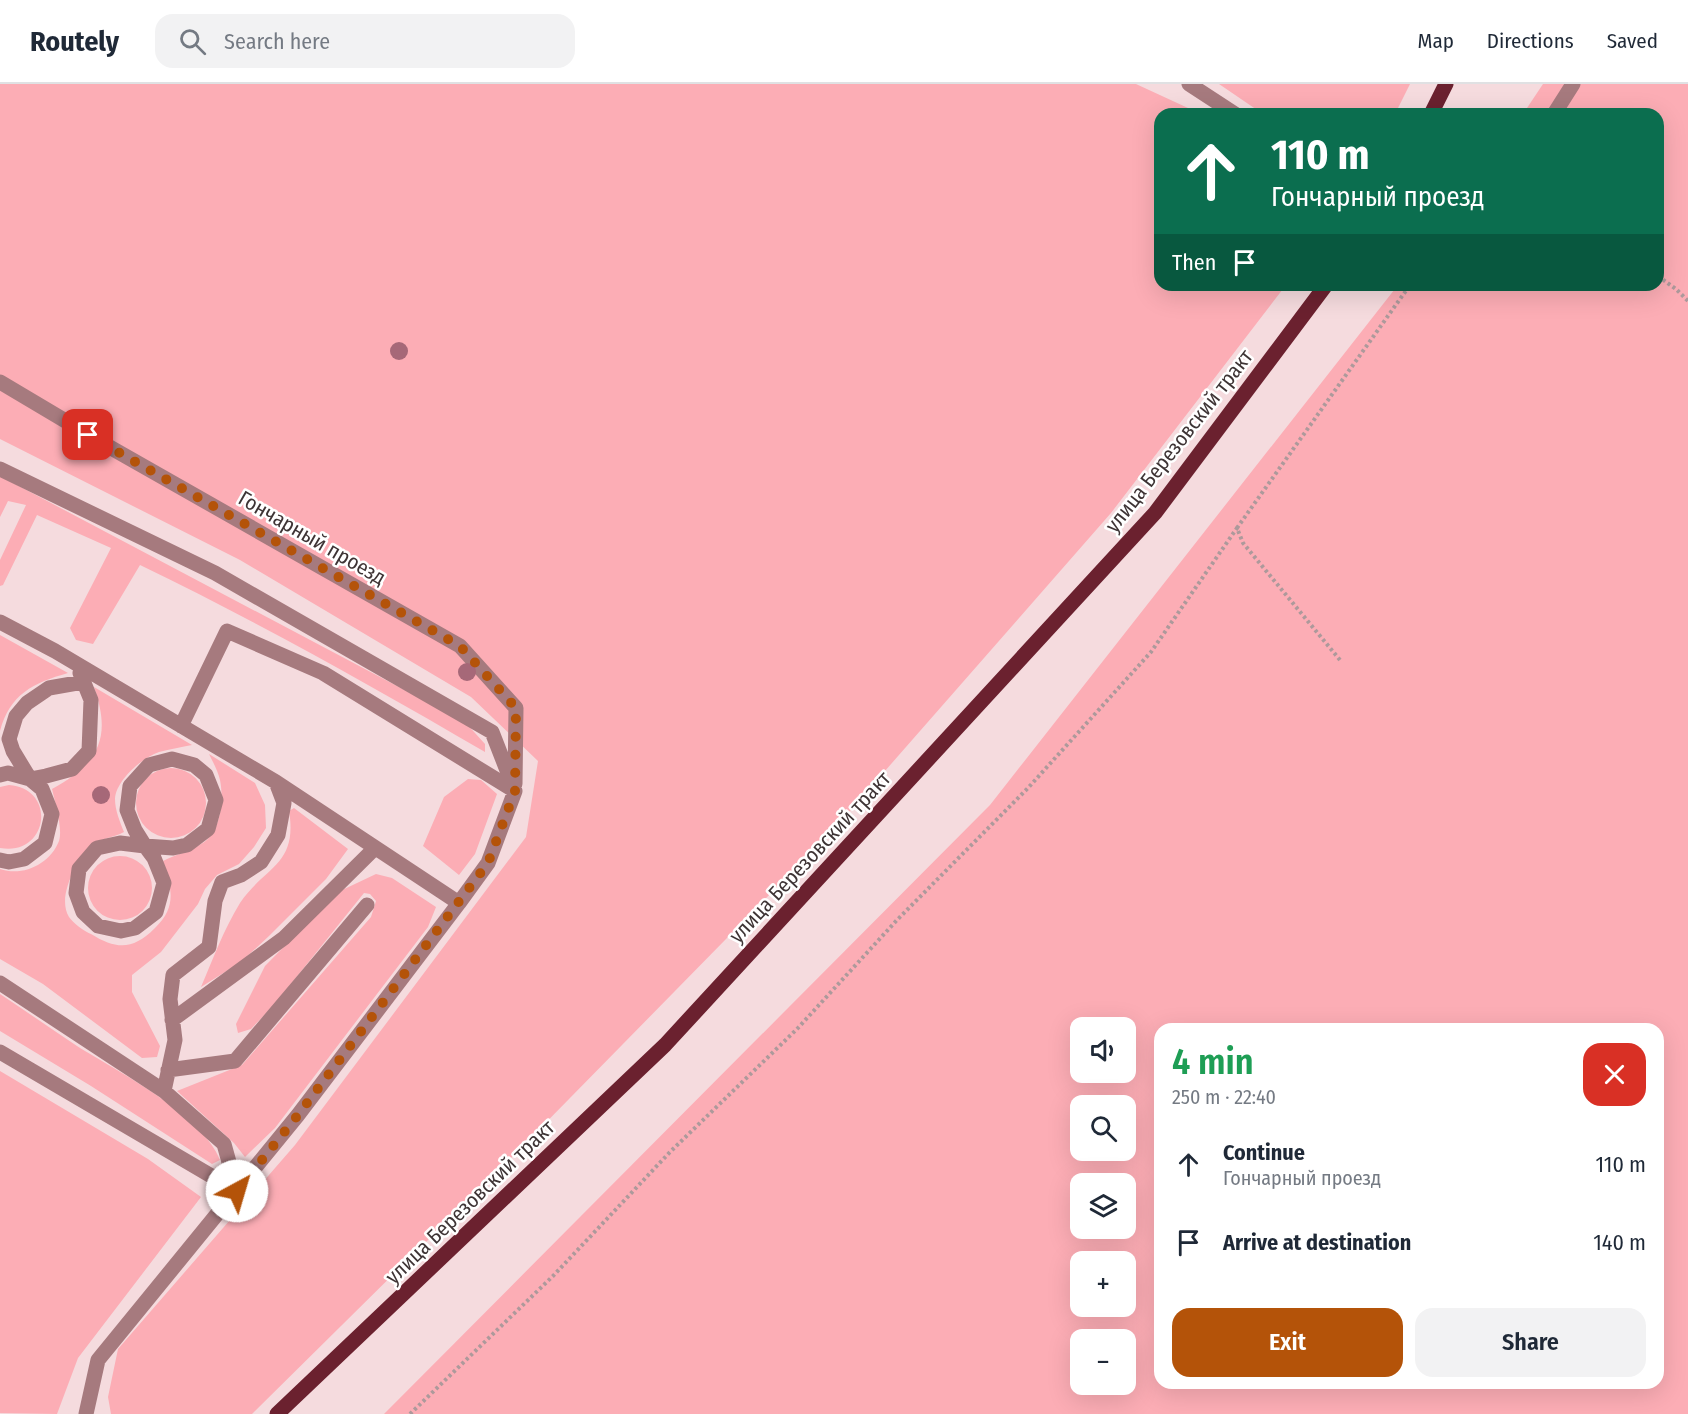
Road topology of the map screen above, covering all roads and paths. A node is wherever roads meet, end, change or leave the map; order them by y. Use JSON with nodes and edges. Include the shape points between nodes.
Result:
{"nodes":[{"id":1,"x":1189,"y":84,"type":"edge"},
{"id":2,"x":1446,"y":84,"type":"edge"},
{"id":3,"x":1573,"y":84,"type":"edge"},
{"id":4,"x":1226,"y":108,"type":"edge"},
{"id":5,"x":1434,"y":108,"type":"edge"},
{"id":6,"x":1558,"y":108,"type":"edge"},
{"id":7,"x":1664,"y":280,"type":"edge"},
{"id":8,"x":1322,"y":291,"type":"edge"},
{"id":9,"x":1406,"y":291,"type":"edge"},
{"id":10,"x":1688,"y":301,"type":"edge"},
{"id":11,"x":0,"y":382,"type":"edge"},
{"id":12,"x":0,"y":469,"type":"edge"},
{"id":13,"x":1238,"y":528,"type":"junction"},
{"id":14,"x":0,"y":622,"type":"edge"},
{"id":15,"x":1340,"y":660,"type":"dead end"},
{"id":16,"x":79,"y":666,"type":"junction"},
{"id":17,"x":82,"y":682,"type":"junction"},
{"id":18,"x":182,"y":726,"type":"junction"},
{"id":19,"x":206,"y":741,"type":"junction"},
{"id":20,"x":194,"y":765,"type":"junction"},
{"id":21,"x":0,"y":775,"type":"edge"},
{"id":22,"x":30,"y":779,"type":"junction"},
{"id":23,"x":276,"y":782,"type":"junction"},
{"id":24,"x":515,"y":791,"type":"junction"},
{"id":25,"x":145,"y":846,"type":"junction"},
{"id":26,"x":375,"y":848,"type":"junction"},
{"id":27,"x":0,"y":860,"type":"edge"},
{"id":28,"x":459,"y":903,"type":"junction"},
{"id":29,"x":367,"y":905,"type":"dead end"},
{"id":30,"x":0,"y":983,"type":"edge"},
{"id":31,"x":172,"y":1020,"type":"junction"},
{"id":32,"x":0,"y":1052,"type":"edge"},
{"id":33,"x":168,"y":1070,"type":"junction"},
{"id":34,"x":164,"y":1091,"type":"junction"},
{"id":35,"x":237,"y":1191,"type":"junction"},
{"id":36,"x":86,"y":1414,"type":"edge"},
{"id":37,"x":277,"y":1414,"type":"edge"},
{"id":38,"x":410,"y":1414,"type":"edge"}],
"edges":[{"from":1,"to":4,"type":"street"},
{"from":2,"to":5,"type":"main road"},
{"from":3,"to":6,"type":"street"},
{"from":7,"to":10,"type":"path"},
{"from":8,"to":37,"type":"main road","name":"улица Березовский тракт","via":[[1155,513],[673,1036]]},
{"from":9,"to":13,"type":"path"},
{"from":11,"to":24,"type":"street","name":"Гончарный проезд","via":[[460,646],[516,708]]},
{"from":12,"to":24,"type":"street","via":[[215,573],[492,732]]},
{"from":13,"to":15,"type":"path","via":[[1243,543]]},
{"from":13,"to":38,"type":"path","via":[[1151,652],[1028,788],[897,920],[797,1029],[670,1152],[553,1276]]},
{"from":14,"to":16,"type":"street"},
{"from":16,"to":17,"type":"street"},
{"from":16,"to":18,"type":"street"},
{"from":17,"to":22,"type":"street","via":[[91,700],[89,752],[72,769]]},
{"from":17,"to":22,"type":"street","via":[[49,688],[16,716],[9,738]]},
{"from":18,"to":19,"type":"street"},
{"from":18,"to":24,"type":"street","via":[[227,631],[323,673]]},
{"from":19,"to":20,"type":"street"},
{"from":19,"to":23,"type":"street"},
{"from":20,"to":25,"type":"street","via":[[172,759],[149,765],[130,786],[127,810]]},
{"from":20,"to":25,"type":"street","via":[[206,775],[216,800],[208,829],[187,845]]},
{"from":21,"to":22,"type":"street","via":[[8,773]]},
{"from":22,"to":27,"type":"street","via":[[42,789],[52,814],[45,843],[24,859]]},
{"from":23,"to":26,"type":"street"},
{"from":23,"to":31,"type":"street","via":[[284,803],[278,835],[261,862],[222,882],[209,947],[173,975]]},
{"from":24,"to":28,"type":"street","name":"Гончарный проезд","via":[[488,863]]},
{"from":25,"to":25,"type":"street","via":[[120,843],[97,848],[79,869],[76,893],[83,912],[98,926],[121,931],[135,928],[156,912],[164,883]]},
{"from":26,"to":28,"type":"street"},
{"from":26,"to":31,"type":"street","via":[[284,938]]},
{"from":28,"to":35,"type":"street","name":"Гончарный проезд"},
{"from":29,"to":33,"type":"street","via":[[235,1061]]},
{"from":30,"to":34,"type":"street"},
{"from":31,"to":33,"type":"street","via":[[175,1040]]},
{"from":32,"to":35,"type":"street"},
{"from":33,"to":34,"type":"street"},
{"from":34,"to":35,"type":"street","via":[[224,1144]]},
{"from":35,"to":36,"type":"street","name":"Гончарный проезд","via":[[98,1360]]}]}
